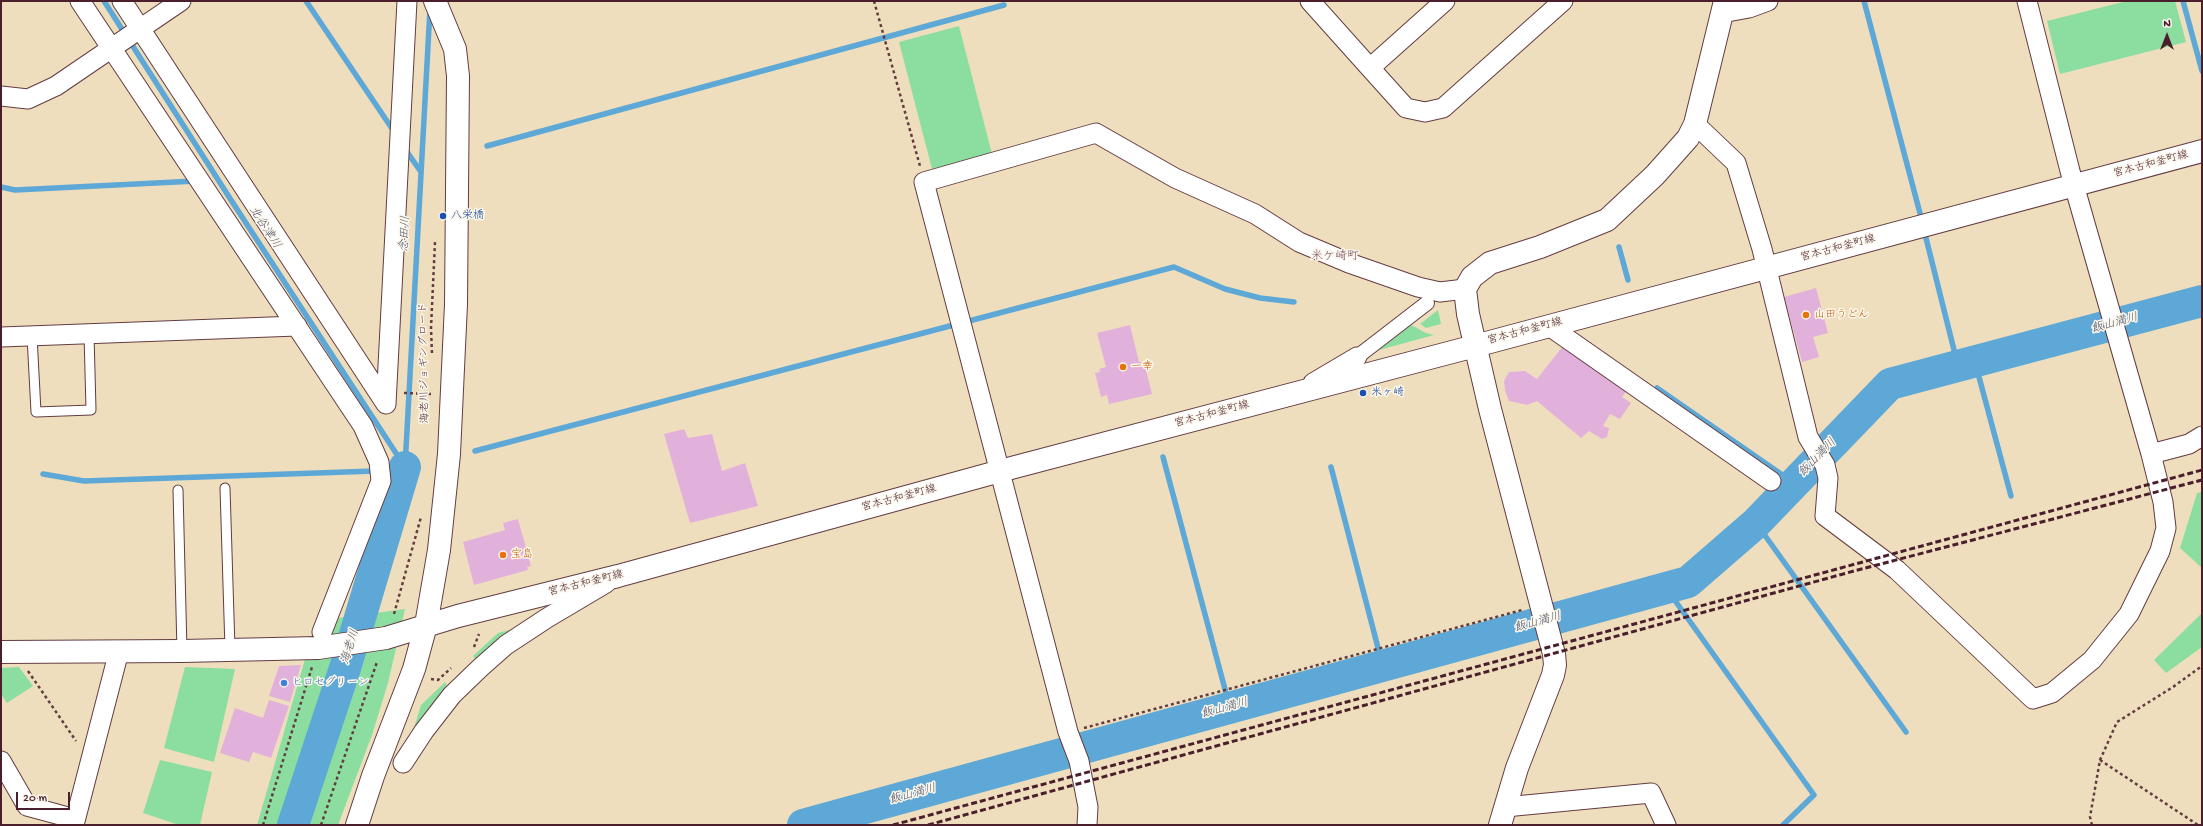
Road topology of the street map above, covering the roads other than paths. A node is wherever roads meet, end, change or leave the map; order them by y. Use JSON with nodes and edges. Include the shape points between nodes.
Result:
{"nodes":[{"id":1,"x":80,"y":1,"type":"edge"},
{"id":2,"x":122,"y":1,"type":"edge"},
{"id":3,"x":181,"y":1,"type":"edge"},
{"id":4,"x":407,"y":1,"type":"edge"},
{"id":5,"x":1310,"y":1,"type":"edge"},
{"id":6,"x":1445,"y":1,"type":"edge"},
{"id":7,"x":1563,"y":1,"type":"edge"},
{"id":8,"x":1768,"y":1,"type":"edge"},
{"id":9,"x":2027,"y":1,"type":"edge"},
{"id":10,"x":436,"y":2,"type":"edge"},
{"id":11,"x":1723,"y":7,"type":"edge"},
{"id":12,"x":136,"y":31,"type":"junction"},
{"id":13,"x":112,"y":46,"type":"junction"},
{"id":14,"x":1370,"y":68,"type":"junction"},
{"id":15,"x":1,"y":96,"type":"edge"},
{"id":16,"x":1694,"y":124,"type":"junction"},
{"id":17,"x":2202,"y":151,"type":"edge"},
{"id":18,"x":2074,"y":187,"type":"junction"},
{"id":19,"x":1766,"y":268,"type":"junction"},
{"id":20,"x":1465,"y":289,"type":"junction"},
{"id":21,"x":1434,"y":297,"type":"junction"},
{"id":22,"x":297,"y":326,"type":"junction"},
{"id":23,"x":1549,"y":326,"type":"junction"},
{"id":24,"x":89,"y":334,"type":"junction"},
{"id":25,"x":32,"y":336,"type":"junction"},
{"id":26,"x":1,"y":338,"type":"edge"},
{"id":27,"x":1475,"y":346,"type":"junction"},
{"id":28,"x":1356,"y":357,"type":"joint"},
{"id":29,"x":1295,"y":393,"type":"junction"},
{"id":30,"x":2202,"y":436,"type":"edge"},
{"id":31,"x":2151,"y":454,"type":"junction"},
{"id":32,"x":999,"y":471,"type":"junction"},
{"id":33,"x":1771,"y":482,"type":"dead end"},
{"id":34,"x":225,"y":488,"type":"dead end"},
{"id":35,"x":178,"y":490,"type":"dead end"},
{"id":36,"x":618,"y":576,"type":"junction"},
{"id":37,"x":426,"y":626,"type":"junction"},
{"id":38,"x":326,"y":639,"type":"junction"},
{"id":39,"x":230,"y":649,"type":"junction"},
{"id":40,"x":119,"y":651,"type":"junction"},
{"id":41,"x":182,"y":651,"type":"junction"},
{"id":42,"x":11,"y":652,"type":"edge"},
{"id":43,"x":1,"y":761,"type":"edge"},
{"id":44,"x":403,"y":763,"type":"dead end"},
{"id":45,"x":1503,"y":816,"type":"edge"},
{"id":46,"x":74,"y":822,"type":"edge"},
{"id":47,"x":357,"y":825,"type":"edge"},
{"id":48,"x":1087,"y":825,"type":"edge"},
{"id":49,"x":1666,"y":825,"type":"edge"}],
"edges":[{"from":1,"to":13,"type":"street"},
{"from":2,"to":12,"type":"street"},
{"from":3,"to":12,"type":"street"},
{"from":4,"to":12,"type":"street","via":[[386,404]]},
{"from":5,"to":14,"type":"street"},
{"from":6,"to":14,"type":"street"},
{"from":7,"to":14,"type":"street","via":[[1443,108],[1425,112],[1406,108]]},
{"from":8,"to":11,"type":"street","via":[[1749,8]]},
{"from":9,"to":18,"type":"street"},
{"from":10,"to":37,"type":"street","via":[[455,49],[458,76],[456,304],[449,454],[439,550]]},
{"from":11,"to":16,"type":"street"},
{"from":12,"to":13,"type":"street"},
{"from":13,"to":15,"type":"street","via":[[56,86],[28,99]]},
{"from":13,"to":22,"type":"street"},
{"from":16,"to":19,"type":"street","via":[[1736,163]]},
{"from":16,"to":20,"type":"street","via":[[1688,138],[1655,175],[1607,220],[1562,239],[1490,263],[1472,277]]},
{"from":17,"to":18,"type":"street","name":"宮本古和釜町線"},
{"from":18,"to":19,"type":"street","name":"宮本古和釜町線"},
{"from":18,"to":31,"type":"street"},
{"from":19,"to":23,"type":"street","name":"宮本古和釜町線"},
{"from":19,"to":31,"type":"street","via":[[1808,437],[1825,465],[1828,478],[1825,516],[1897,570],[2033,699],[2052,693],[2092,660],[2129,614],[2160,551],[2166,528],[2163,502]]},
{"from":20,"to":21,"type":"street"},
{"from":20,"to":27,"type":"street"},
{"from":21,"to":28,"type":"street"},
{"from":21,"to":32,"type":"street","via":[[1299,242],[1255,214],[1175,178],[1096,133],[924,182]]},
{"from":22,"to":24,"type":"street"},
{"from":22,"to":38,"type":"street","via":[[363,426],[379,462],[380,482]]},
{"from":23,"to":27,"type":"street","name":"宮本古和釜町線"},
{"from":23,"to":33,"type":"street"},
{"from":24,"to":25,"type":"street"},
{"from":24,"to":25,"type":"lane","via":[[91,410],[36,412]]},
{"from":25,"to":26,"type":"street"},
{"from":27,"to":29,"type":"street","name":"宮本古和釜町線"},
{"from":27,"to":45,"type":"street","via":[[1554,654],[1553,675],[1517,768]]},
{"from":28,"to":29,"type":"street"},
{"from":29,"to":32,"type":"street","name":"宮本古和釜町線"},
{"from":30,"to":31,"type":"street","via":[[2189,444]]},
{"from":32,"to":36,"type":"street","name":"宮本古和釜町線"},
{"from":32,"to":48,"type":"street","via":[[1070,736],[1079,761],[1088,807]]},
{"from":34,"to":39,"type":"lane"},
{"from":35,"to":41,"type":"lane"},
{"from":36,"to":37,"type":"street","name":"宮本古和釜町線"},
{"from":36,"to":44,"type":"street","via":[[501,650],[452,695]]},
{"from":37,"to":38,"type":"street","name":"宮本古和釜町線","via":[[369,641]]},
{"from":37,"to":47,"type":"street","via":[[414,669]]},
{"from":38,"to":39,"type":"street","name":"宮本古和釜町線"},
{"from":39,"to":41,"type":"street","name":"宮本古和釜町線"},
{"from":40,"to":41,"type":"street","name":"宮本古和釜町線"},
{"from":40,"to":42,"type":"street","name":"宮本古和釜町線"},
{"from":40,"to":46,"type":"street"},
{"from":43,"to":46,"type":"street","via":[[27,806]]},
{"from":45,"to":49,"type":"street","via":[[1651,793]]}]}
